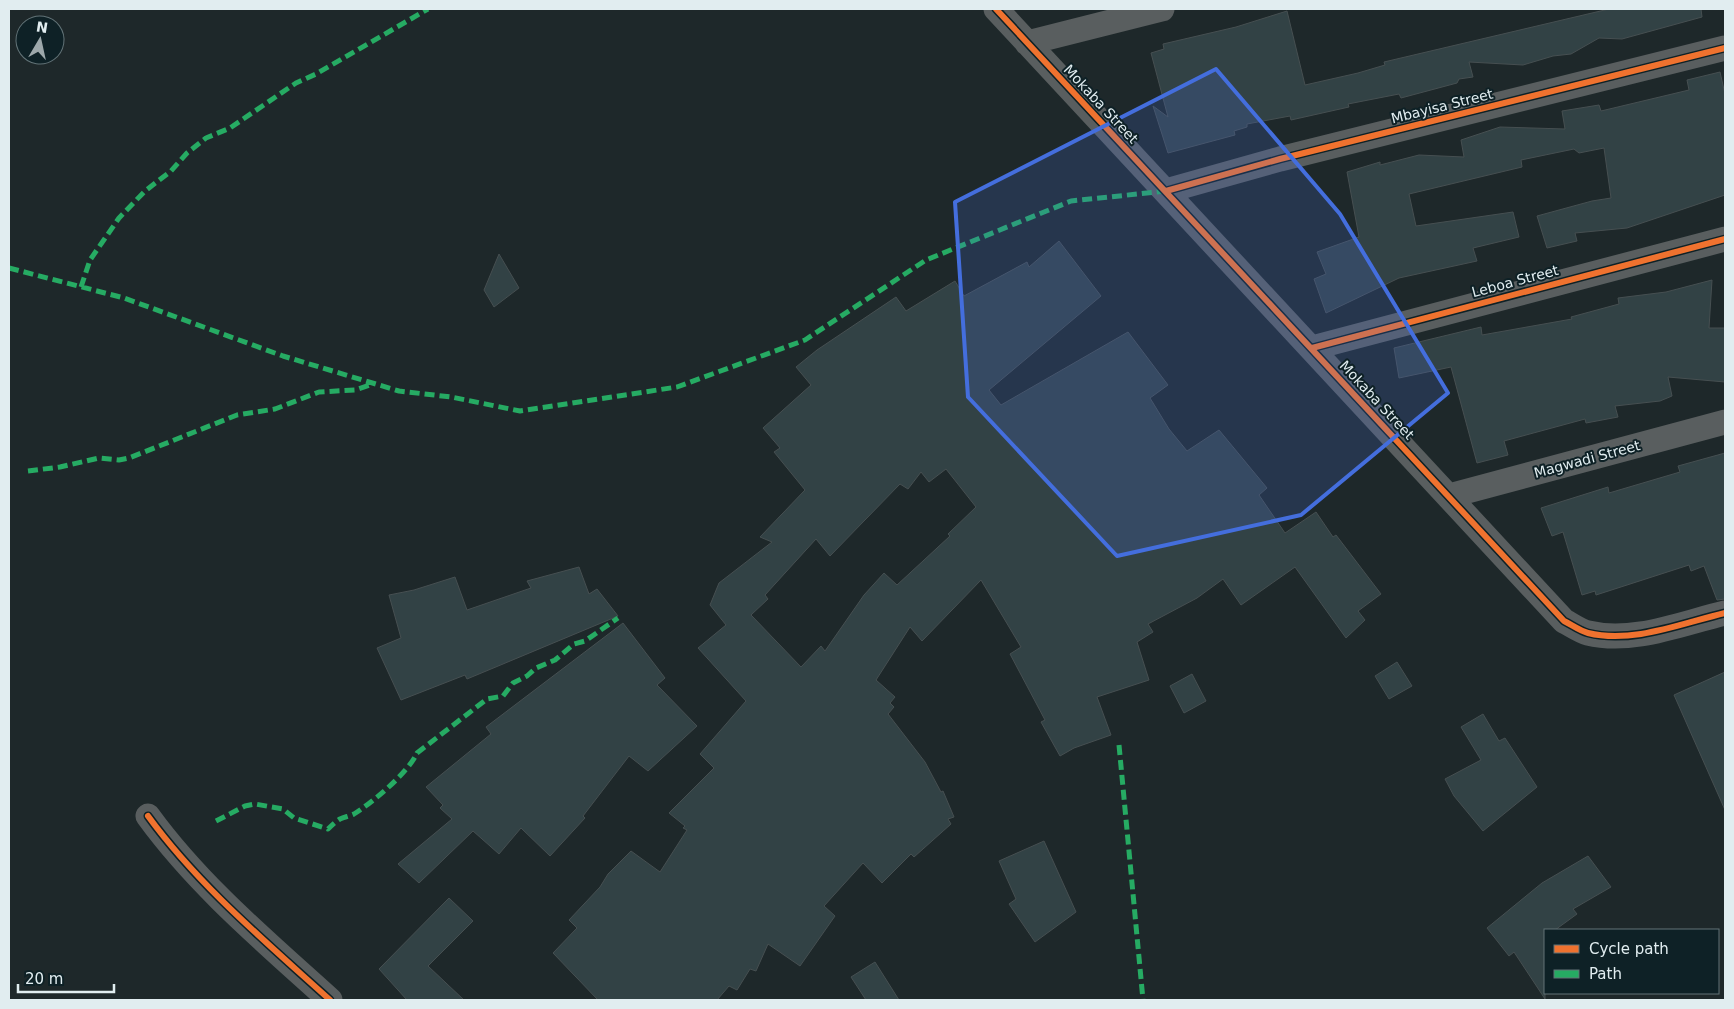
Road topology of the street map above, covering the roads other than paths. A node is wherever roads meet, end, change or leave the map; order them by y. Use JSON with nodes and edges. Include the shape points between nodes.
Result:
{"nodes":[{"id":1,"x":996,"y":9,"type":"edge"},
{"id":2,"x":1162,"y":9,"type":"edge"},
{"id":3,"x":1027,"y":43,"type":"junction"},
{"id":4,"x":1725,"y":48,"type":"edge"},
{"id":5,"x":1166,"y":191,"type":"junction"},
{"id":6,"x":1725,"y":239,"type":"edge"},
{"id":7,"x":1312,"y":348,"type":"junction"},
{"id":8,"x":1725,"y":422,"type":"edge"},
{"id":9,"x":1449,"y":496,"type":"junction"},
{"id":10,"x":1725,"y":613,"type":"edge"},
{"id":11,"x":148,"y":816,"type":"dead end"},
{"id":12,"x":330,"y":1000,"type":"edge"}],
"edges":[{"from":1,"to":3,"type":"street","name":"Mokaba Street"},
{"from":2,"to":3,"type":"street"},
{"from":3,"to":5,"type":"street","name":"Mokaba Street"},
{"from":4,"to":5,"type":"street","name":"Mbayisa Street","via":[[1280,159]]},
{"from":5,"to":7,"type":"street","name":"Mokaba Street"},
{"from":6,"to":7,"type":"street","name":"Leboa Street"},
{"from":7,"to":9,"type":"street","name":"Mokaba Street"},
{"from":8,"to":9,"type":"street","name":"Magwadi Street"},
{"from":9,"to":10,"type":"street","name":"Mokaba Street","via":[[1564,621],[1587,633],[1612,636],[1639,634]]},
{"from":11,"to":12,"type":"street","via":[[172,849],[220,898]]}]}
